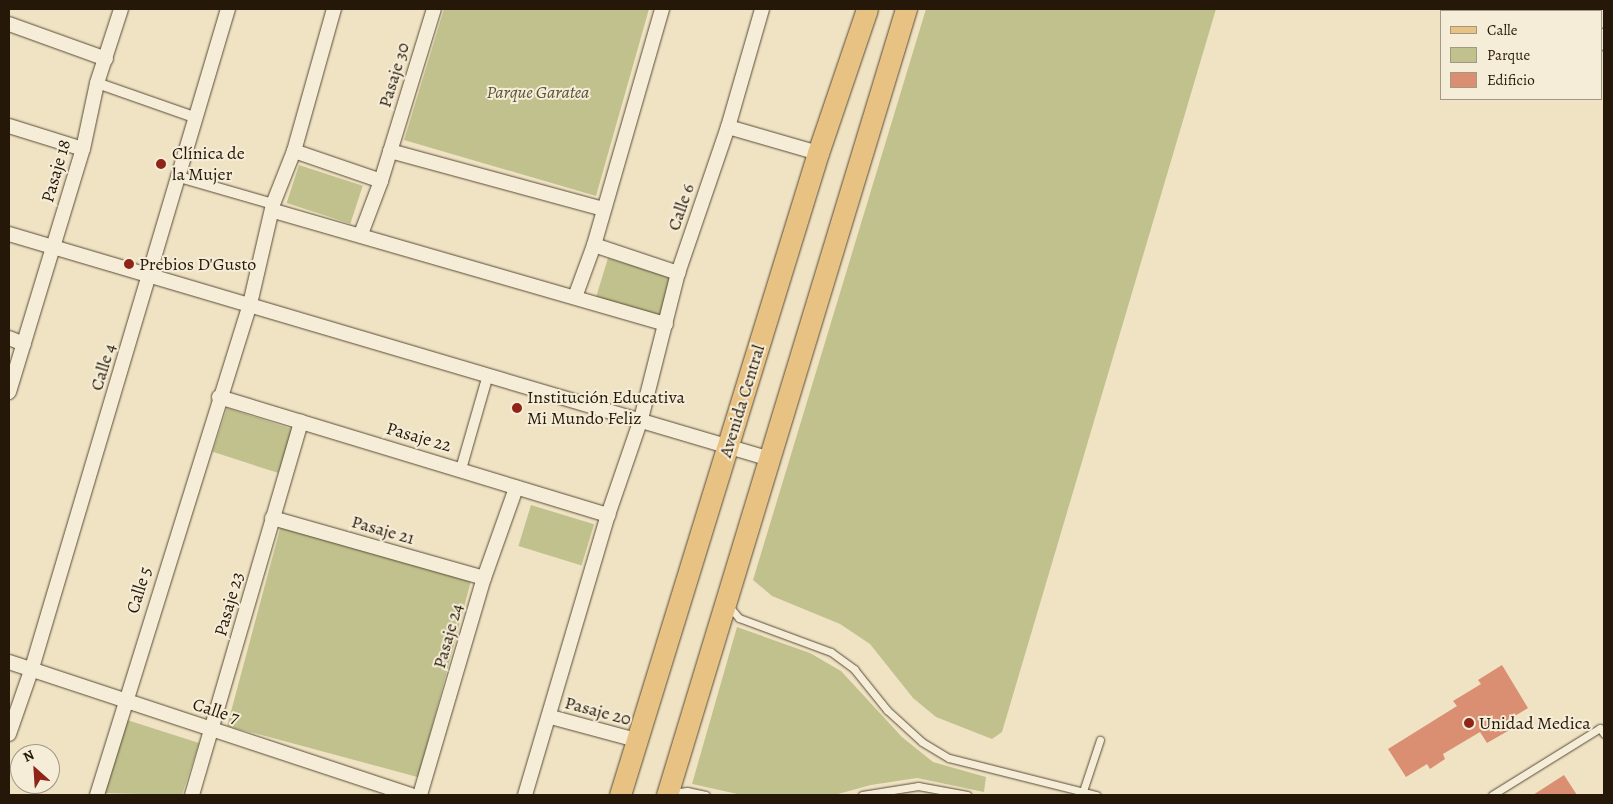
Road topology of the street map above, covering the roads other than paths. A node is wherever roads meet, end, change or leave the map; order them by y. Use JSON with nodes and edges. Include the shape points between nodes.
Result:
{"nodes":[{"id":1,"x":122,"y":9,"type":"edge"},
{"id":2,"x":228,"y":9,"type":"edge"},
{"id":3,"x":334,"y":9,"type":"edge"},
{"id":4,"x":434,"y":9,"type":"edge"},
{"id":5,"x":662,"y":9,"type":"edge"},
{"id":6,"x":762,"y":9,"type":"edge"},
{"id":7,"x":867,"y":9,"type":"edge"},
{"id":8,"x":906,"y":9,"type":"edge"},
{"id":9,"x":9,"y":24,"type":"edge"},
{"id":10,"x":106,"y":59,"type":"junction"},
{"id":11,"x":97,"y":83,"type":"junction"},
{"id":12,"x":194,"y":117,"type":"junction"},
{"id":13,"x":9,"y":126,"type":"edge"},
{"id":14,"x":728,"y":127,"type":"junction"},
{"id":15,"x":83,"y":149,"type":"junction"},
{"id":16,"x":294,"y":151,"type":"junction"},
{"id":17,"x":390,"y":151,"type":"junction"},
{"id":18,"x":818,"y":153,"type":"junction"},
{"id":19,"x":176,"y":176,"type":"junction"},
{"id":20,"x":381,"y":181,"type":"junction"},
{"id":21,"x":273,"y":207,"type":"junction"},
{"id":22,"x":603,"y":209,"type":"junction"},
{"id":23,"x":9,"y":234,"type":"edge"},
{"id":24,"x":361,"y":234,"type":"junction"},
{"id":25,"x":594,"y":245,"type":"junction"},
{"id":26,"x":54,"y":247,"type":"junction"},
{"id":27,"x":678,"y":273,"type":"junction"},
{"id":28,"x":149,"y":276,"type":"junction"},
{"id":29,"x":575,"y":298,"type":"junction"},
{"id":30,"x":250,"y":304,"type":"junction"},
{"id":31,"x":666,"y":324,"type":"junction"},
{"id":32,"x":9,"y":338,"type":"edge"},
{"id":33,"x":24,"y":344,"type":"junction"},
{"id":34,"x":488,"y":375,"type":"junction"},
{"id":35,"x":9,"y":392,"type":"edge"},
{"id":36,"x":219,"y":397,"type":"junction"},
{"id":37,"x":641,"y":419,"type":"junction"},
{"id":38,"x":301,"y":422,"type":"junction"},
{"id":39,"x":727,"y":447,"type":"junction"},
{"id":40,"x":770,"y":459,"type":"junction"},
{"id":41,"x":461,"y":469,"type":"junction"},
{"id":42,"x":516,"y":488,"type":"junction"},
{"id":43,"x":608,"y":515,"type":"junction"},
{"id":44,"x":272,"y":518,"type":"junction"},
{"id":45,"x":484,"y":578,"type":"junction"},
{"id":46,"x":726,"y":603,"type":"junction"},
{"id":47,"x":9,"y":662,"type":"edge"},
{"id":48,"x":32,"y":668,"type":"junction"},
{"id":49,"x":125,"y":700,"type":"junction"},
{"id":50,"x":551,"y":717,"type":"junction"},
{"id":51,"x":213,"y":730,"type":"junction"},
{"id":52,"x":9,"y":734,"type":"edge"},
{"id":53,"x":1604,"y":734,"type":"edge"},
{"id":54,"x":636,"y":740,"type":"junction"},
{"id":55,"x":1100,"y":740,"type":"dead end"},
{"id":56,"x":99,"y":794,"type":"edge"},
{"id":57,"x":667,"y":794,"type":"edge"},
{"id":58,"x":1082,"y":794,"type":"edge"},
{"id":59,"x":192,"y":795,"type":"edge"},
{"id":60,"x":411,"y":795,"type":"edge"},
{"id":61,"x":420,"y":795,"type":"edge"},
{"id":62,"x":525,"y":795,"type":"edge"},
{"id":63,"x":620,"y":795,"type":"edge"},
{"id":64,"x":706,"y":795,"type":"edge"},
{"id":65,"x":862,"y":795,"type":"edge"},
{"id":66,"x":967,"y":795,"type":"edge"},
{"id":67,"x":1096,"y":795,"type":"edge"},
{"id":68,"x":1492,"y":795,"type":"edge"}],
"edges":[{"from":1,"to":10,"type":"street","name":"Pasaje 18"},
{"from":2,"to":12,"type":"street","name":"Calle 4"},
{"from":3,"to":16,"type":"street","name":"Calle 5"},
{"from":4,"to":17,"type":"street","name":"Pasaje 30"},
{"from":5,"to":22,"type":"street"},
{"from":6,"to":14,"type":"street","name":"Calle 6"},
{"from":7,"to":18,"type":"main road","name":"Avenida Central"},
{"from":8,"to":40,"type":"main road"},
{"from":9,"to":10,"type":"street"},
{"from":10,"to":11,"type":"street","name":"Pasaje 18"},
{"from":11,"to":12,"type":"street"},
{"from":11,"to":15,"type":"street","name":"Pasaje 18"},
{"from":12,"to":19,"type":"street","name":"Calle 4"},
{"from":13,"to":15,"type":"street"},
{"from":14,"to":18,"type":"street"},
{"from":14,"to":27,"type":"street","name":"Calle 6"},
{"from":15,"to":26,"type":"street","name":"Pasaje 18"},
{"from":16,"to":20,"type":"street"},
{"from":16,"to":21,"type":"street","name":"Calle 5"},
{"from":17,"to":20,"type":"street","name":"Pasaje 30"},
{"from":17,"to":22,"type":"street"},
{"from":18,"to":39,"type":"main road","name":"Avenida Central"},
{"from":19,"to":21,"type":"street"},
{"from":19,"to":28,"type":"street","name":"Calle 4"},
{"from":20,"to":24,"type":"street","name":"Pasaje 30"},
{"from":21,"to":24,"type":"street"},
{"from":21,"to":30,"type":"street","name":"Calle 5"},
{"from":22,"to":25,"type":"street"},
{"from":23,"to":26,"type":"street"},
{"from":24,"to":29,"type":"street"},
{"from":25,"to":27,"type":"street"},
{"from":25,"to":29,"type":"street"},
{"from":26,"to":28,"type":"street"},
{"from":26,"to":33,"type":"street","name":"Pasaje 18"},
{"from":27,"to":31,"type":"street","name":"Calle 6"},
{"from":28,"to":30,"type":"street"},
{"from":28,"to":48,"type":"street","name":"Calle 4"},
{"from":29,"to":31,"type":"street"},
{"from":30,"to":34,"type":"street"},
{"from":30,"to":36,"type":"street","name":"Calle 5"},
{"from":31,"to":37,"type":"street","name":"Calle 6"},
{"from":32,"to":33,"type":"street"},
{"from":33,"to":35,"type":"street","name":"Pasaje 18"},
{"from":34,"to":37,"type":"street"},
{"from":34,"to":41,"type":"street"},
{"from":36,"to":38,"type":"street","name":"Pasaje 22"},
{"from":36,"to":49,"type":"street","name":"Calle 5"},
{"from":37,"to":39,"type":"street"},
{"from":37,"to":43,"type":"street","name":"Calle 6"},
{"from":38,"to":41,"type":"street","name":"Pasaje 22"},
{"from":38,"to":44,"type":"street","name":"Pasaje 23"},
{"from":39,"to":40,"type":"street"},
{"from":39,"to":54,"type":"main road","name":"Avenida Central"},
{"from":40,"to":46,"type":"main road"},
{"from":41,"to":42,"type":"street","name":"Pasaje 22"},
{"from":42,"to":43,"type":"street","name":"Pasaje 22"},
{"from":42,"to":45,"type":"street","name":"Pasaje 24"},
{"from":43,"to":50,"type":"street","name":"Calle 6"},
{"from":44,"to":45,"type":"street","name":"Pasaje 21"},
{"from":44,"to":51,"type":"street","name":"Pasaje 23"},
{"from":45,"to":61,"type":"street","name":"Pasaje 24"},
{"from":46,"to":57,"type":"main road"},
{"from":46,"to":58,"type":"lane","via":[[738,618],[831,652],[854,669],[887,710],[922,742],[949,758]]},
{"from":47,"to":48,"type":"street","name":"Calle 7"},
{"from":48,"to":49,"type":"street","name":"Calle 7"},
{"from":48,"to":52,"type":"street","name":"Calle 4"},
{"from":49,"to":51,"type":"street","name":"Calle 7"},
{"from":49,"to":56,"type":"street","name":"Calle 5"},
{"from":50,"to":54,"type":"street","name":"Pasaje 20"},
{"from":50,"to":62,"type":"street","name":"Calle 6"},
{"from":51,"to":59,"type":"street","name":"Pasaje 23"},
{"from":51,"to":60,"type":"street","name":"Calle 7"},
{"from":53,"to":68,"type":"lane","via":[[1600,728]]},
{"from":54,"to":63,"type":"main road","name":"Avenida Central"},
{"from":55,"to":58,"type":"lane"},
{"from":57,"to":64,"type":"lane","via":[[687,791]]},
{"from":58,"to":67,"type":"lane"},
{"from":65,"to":66,"type":"lane","via":[[918,786]]}]}
